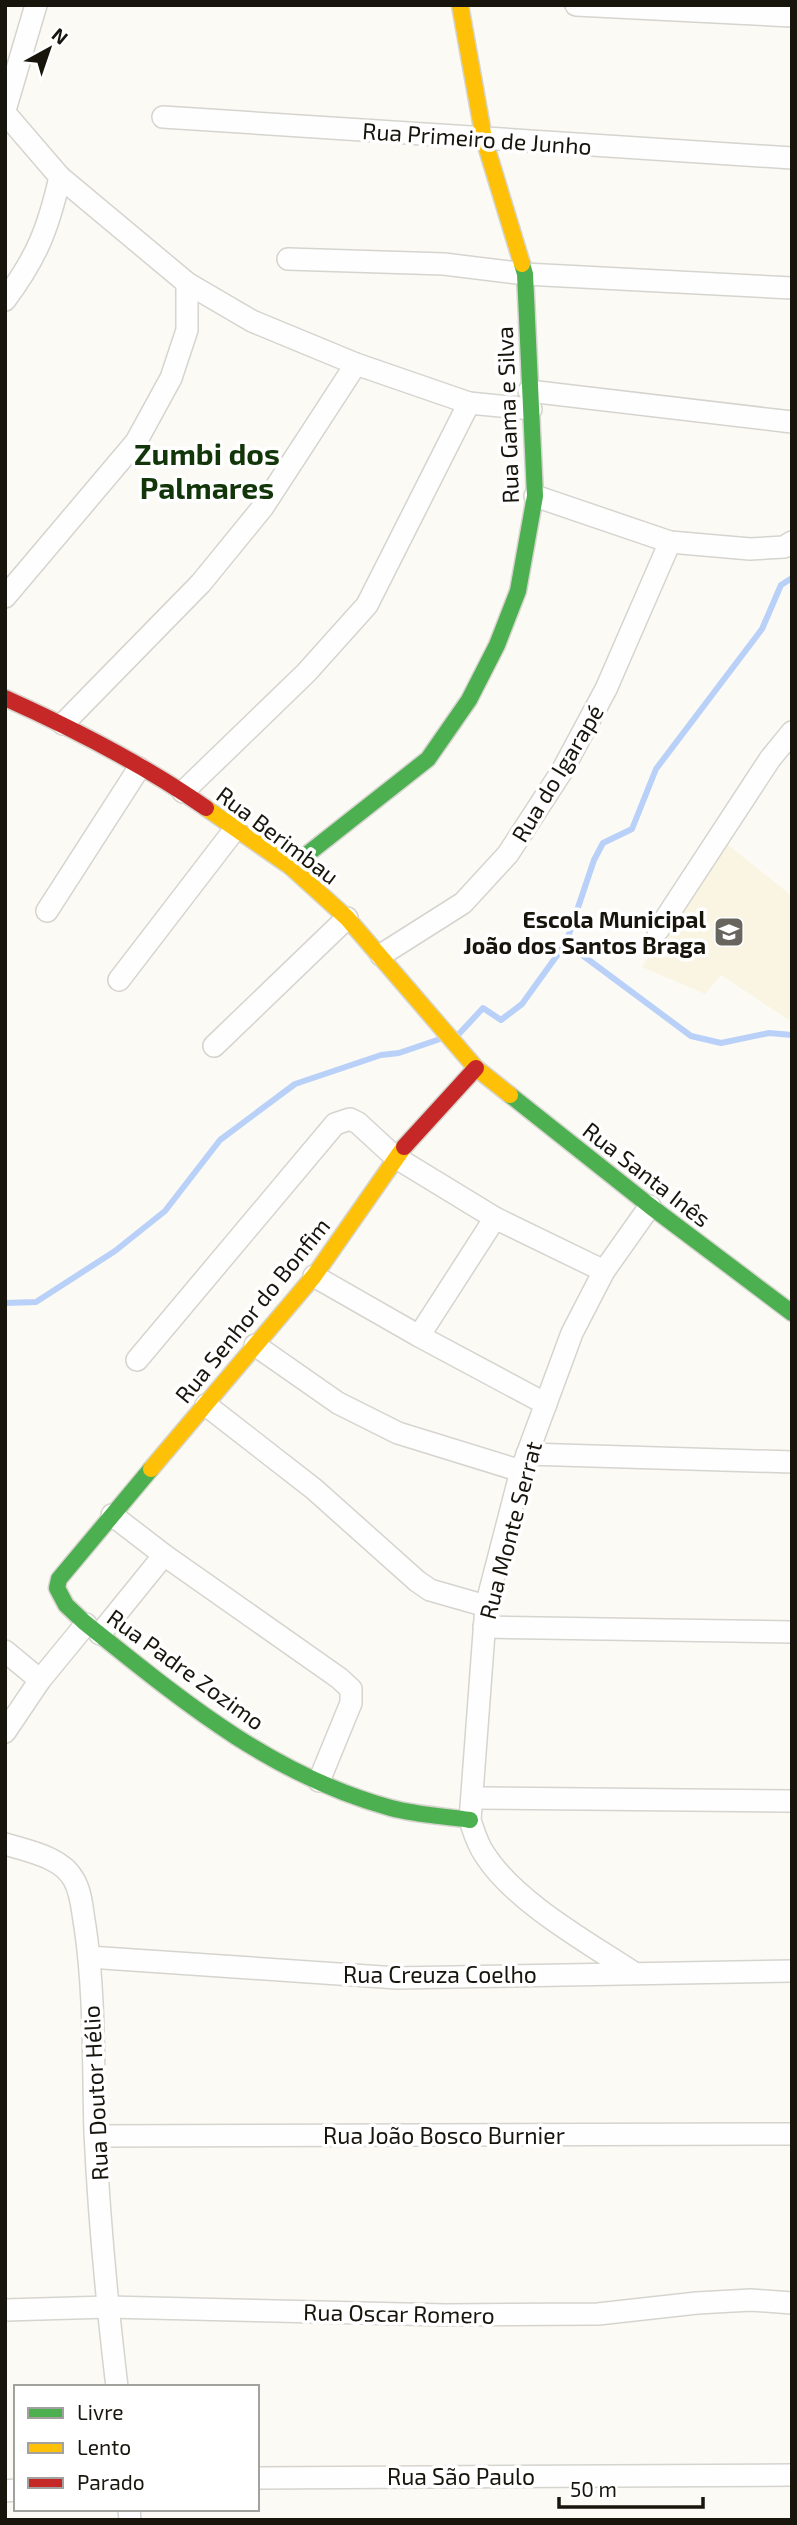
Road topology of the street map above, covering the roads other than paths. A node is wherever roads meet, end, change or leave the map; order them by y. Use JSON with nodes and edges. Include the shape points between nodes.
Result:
{"nodes":[{"id":1,"x":36,"y":5,"type":"edge"},
{"id":2,"x":460,"y":5,"type":"edge"},
{"id":3,"x":576,"y":5,"type":"edge"},
{"id":4,"x":792,"y":16,"type":"edge"},
{"id":5,"x":5,"y":111,"type":"edge"},
{"id":6,"x":163,"y":117,"type":"dead end"},
{"id":7,"x":484,"y":139,"type":"junction"},
{"id":8,"x":792,"y":158,"type":"edge"},
{"id":9,"x":60,"y":177,"type":"junction"},
{"id":10,"x":288,"y":259,"type":"dead end"},
{"id":11,"x":525,"y":274,"type":"junction"},
{"id":12,"x":187,"y":283,"type":"junction"},
{"id":13,"x":792,"y":288,"type":"edge"},
{"id":14,"x":5,"y":300,"type":"edge"},
{"id":15,"x":356,"y":364,"type":"junction"},
{"id":16,"x":530,"y":400,"type":"junction"},
{"id":17,"x":469,"y":403,"type":"junction"},
{"id":18,"x":792,"y":422,"type":"edge"},
{"id":19,"x":536,"y":496,"type":"junction"},
{"id":20,"x":670,"y":542,"type":"junction"},
{"id":21,"x":788,"y":545,"type":"edge"},
{"id":22,"x":5,"y":597,"type":"edge"},
{"id":23,"x":5,"y":698,"type":"edge"},
{"id":24,"x":63,"y":724,"type":"junction"},
{"id":25,"x":792,"y":732,"type":"edge"},
{"id":26,"x":139,"y":768,"type":"junction"},
{"id":27,"x":183,"y":792,"type":"junction"},
{"id":28,"x":235,"y":829,"type":"junction"},
{"id":29,"x":291,"y":867,"type":"junction"},
{"id":30,"x":47,"y":911,"type":"dead end"},
{"id":31,"x":348,"y":918,"type":"junction"},
{"id":32,"x":658,"y":930,"type":"dead end"},
{"id":33,"x":381,"y":955,"type":"junction"},
{"id":34,"x":119,"y":980,"type":"dead end"},
{"id":35,"x":214,"y":1046,"type":"dead end"},
{"id":36,"x":476,"y":1068,"type":"junction"},
{"id":37,"x":396,"y":1157,"type":"junction"},
{"id":38,"x":650,"y":1206,"type":"junction"},
{"id":39,"x":495,"y":1218,"type":"junction"},
{"id":40,"x":604,"y":1271,"type":"junction"},
{"id":41,"x":314,"y":1276,"type":"junction"},
{"id":42,"x":792,"y":1313,"type":"edge"},
{"id":43,"x":419,"y":1336,"type":"junction"},
{"id":44,"x":255,"y":1345,"type":"junction"},
{"id":45,"x":137,"y":1360,"type":"dead end"},
{"id":46,"x":546,"y":1404,"type":"junction"},
{"id":47,"x":206,"y":1405,"type":"junction"},
{"id":48,"x":792,"y":1462,"type":"edge"},
{"id":49,"x":524,"y":1463,"type":"junction"},
{"id":50,"x":112,"y":1515,"type":"junction"},
{"id":51,"x":164,"y":1555,"type":"junction"},
{"id":52,"x":59,"y":1579,"type":"joint"},
{"id":53,"x":485,"y":1616,"type":"junction"},
{"id":54,"x":93,"y":1629,"type":"junction"},
{"id":55,"x":792,"y":1632,"type":"edge"},
{"id":56,"x":5,"y":1651,"type":"edge"},
{"id":57,"x":40,"y":1680,"type":"junction"},
{"id":58,"x":5,"y":1732,"type":"edge"},
{"id":59,"x":319,"y":1782,"type":"junction"},
{"id":60,"x":472,"y":1798,"type":"junction"},
{"id":61,"x":792,"y":1801,"type":"edge"},
{"id":62,"x":470,"y":1820,"type":"junction"},
{"id":63,"x":5,"y":1844,"type":"edge"},
{"id":64,"x":89,"y":1957,"type":"junction"},
{"id":65,"x":792,"y":1971,"type":"edge"},
{"id":66,"x":634,"y":1973,"type":"junction"},
{"id":67,"x":792,"y":2134,"type":"edge"},
{"id":68,"x":96,"y":2136,"type":"junction"},
{"id":69,"x":792,"y":2302,"type":"edge"},
{"id":70,"x":108,"y":2307,"type":"junction"},
{"id":71,"x":5,"y":2310,"type":"edge"},
{"id":72,"x":117,"y":2385,"type":"edge"},
{"id":73,"x":792,"y":2475,"type":"edge"},
{"id":74,"x":259,"y":2478,"type":"edge"}],
"edges":[{"from":1,"to":5,"type":"street"},
{"from":2,"to":7,"type":"street","name":"Rua Gama e Silva"},
{"from":3,"to":4,"type":"street"},
{"from":5,"to":9,"type":"street"},
{"from":6,"to":7,"type":"street","name":"Rua Primeiro de Junho"},
{"from":7,"to":8,"type":"street","name":"Rua Primeiro de Junho"},
{"from":7,"to":11,"type":"street","name":"Rua Gama e Silva"},
{"from":9,"to":12,"type":"street"},
{"from":9,"to":14,"type":"street","via":[[50,222],[28,269]]},
{"from":10,"to":11,"type":"street","via":[[444,264]]},
{"from":11,"to":13,"type":"street"},
{"from":11,"to":16,"type":"street","name":"Rua Gama e Silva"},
{"from":12,"to":15,"type":"street","via":[[252,321]]},
{"from":12,"to":22,"type":"street","via":[[187,330],[171,378],[136,442]]},
{"from":15,"to":17,"type":"street"},
{"from":15,"to":24,"type":"street","via":[[263,507],[201,583]]},
{"from":16,"to":17,"type":"street"},
{"from":16,"to":18,"type":"street"},
{"from":16,"to":19,"type":"street","name":"Rua Gama e Silva"},
{"from":17,"to":27,"type":"street","via":[[367,605],[306,673]]},
{"from":19,"to":20,"type":"street"},
{"from":19,"to":29,"type":"street","name":"Rua Gama e Silva","via":[[518,592],[469,700],[428,759]]},
{"from":20,"to":21,"type":"street","via":[[750,549]]},
{"from":20,"to":33,"type":"street","name":"Rua do Igarapé","via":[[606,689],[562,771],[508,854],[463,903]]},
{"from":23,"to":24,"type":"street","name":"Rua Berimbau"},
{"from":24,"to":26,"type":"street","name":"Rua Berimbau"},
{"from":25,"to":32,"type":"street"},
{"from":26,"to":27,"type":"street","name":"Rua Berimbau"},
{"from":26,"to":30,"type":"street"},
{"from":27,"to":28,"type":"street","name":"Rua Berimbau"},
{"from":28,"to":29,"type":"street","name":"Rua Berimbau"},
{"from":28,"to":34,"type":"street"},
{"from":29,"to":31,"type":"street","name":"Rua Berimbau"},
{"from":31,"to":33,"type":"street","name":"Rua Berimbau"},
{"from":31,"to":35,"type":"street"},
{"from":33,"to":36,"type":"street","name":"Rua Berimbau"},
{"from":36,"to":37,"type":"street","name":"Rua Senhor do Bonfim"},
{"from":36,"to":38,"type":"street","name":"Rua Santa Inês"},
{"from":37,"to":39,"type":"street"},
{"from":37,"to":41,"type":"street","name":"Rua Senhor do Bonfim"},
{"from":37,"to":45,"type":"street","via":[[351,1119],[335,1124]]},
{"from":38,"to":40,"type":"street","name":"Rua Monte Serrat"},
{"from":38,"to":42,"type":"street","name":"Rua Santa Inês"},
{"from":39,"to":40,"type":"street"},
{"from":39,"to":43,"type":"street"},
{"from":40,"to":46,"type":"street","name":"Rua Monte Serrat","via":[[572,1333]]},
{"from":41,"to":43,"type":"street"},
{"from":41,"to":44,"type":"street","name":"Rua Senhor do Bonfim"},
{"from":43,"to":46,"type":"street"},
{"from":44,"to":47,"type":"street","name":"Rua Senhor do Bonfim"},
{"from":44,"to":49,"type":"street","via":[[338,1403],[398,1433]]},
{"from":46,"to":49,"type":"street","name":"Rua Monte Serrat"},
{"from":47,"to":50,"type":"street","name":"Rua Senhor do Bonfim"},
{"from":47,"to":53,"type":"street","via":[[314,1489],[417,1581]]},
{"from":48,"to":49,"type":"street"},
{"from":49,"to":53,"type":"street","name":"Rua Monte Serrat"},
{"from":50,"to":51,"type":"street"},
{"from":50,"to":52,"type":"street","name":"Rua Senhor do Bonfim"},
{"from":51,"to":54,"type":"street"},
{"from":51,"to":59,"type":"street","via":[[351,1689],[351,1703]]},
{"from":52,"to":54,"type":"street","name":"Rua Padre Zozimo","via":[[58,1592]]},
{"from":53,"to":55,"type":"street"},
{"from":53,"to":60,"type":"street","name":"Rua Monte Serrat"},
{"from":54,"to":57,"type":"street"},
{"from":54,"to":59,"type":"street","name":"Rua Padre Zozimo","via":[[208,1720]]},
{"from":56,"to":57,"type":"street"},
{"from":57,"to":58,"type":"street"},
{"from":59,"to":62,"type":"street","name":"Rua Padre Zozimo","via":[[394,1809]]},
{"from":60,"to":61,"type":"street"},
{"from":60,"to":62,"type":"street","name":"Rua Monte Serrat"},
{"from":62,"to":66,"type":"street","name":"Rua Monte Serrat","via":[[481,1849],[504,1880]]},
{"from":63,"to":64,"type":"street","name":"Rua Doutor Hélio","via":[[47,1857],[73,1878]]},
{"from":64,"to":66,"type":"street","name":"Rua Creuza Coelho","via":[[397,1978]]},
{"from":64,"to":68,"type":"street","name":"Rua Doutor Hélio"},
{"from":65,"to":66,"type":"street","name":"Rua Creuza Coelho"},
{"from":67,"to":68,"type":"street","name":"Rua João Bosco Burnier"},
{"from":68,"to":70,"type":"street","name":"Rua Doutor Hélio"},
{"from":69,"to":70,"type":"street","name":"Rua Oscar Romero","via":[[697,2303],[598,2314]]},
{"from":70,"to":71,"type":"street","name":"Rua Oscar Romero"},
{"from":70,"to":72,"type":"street","name":"Rua Doutor Hélio"},
{"from":73,"to":74,"type":"street","name":"Rua São Paulo"}]}
